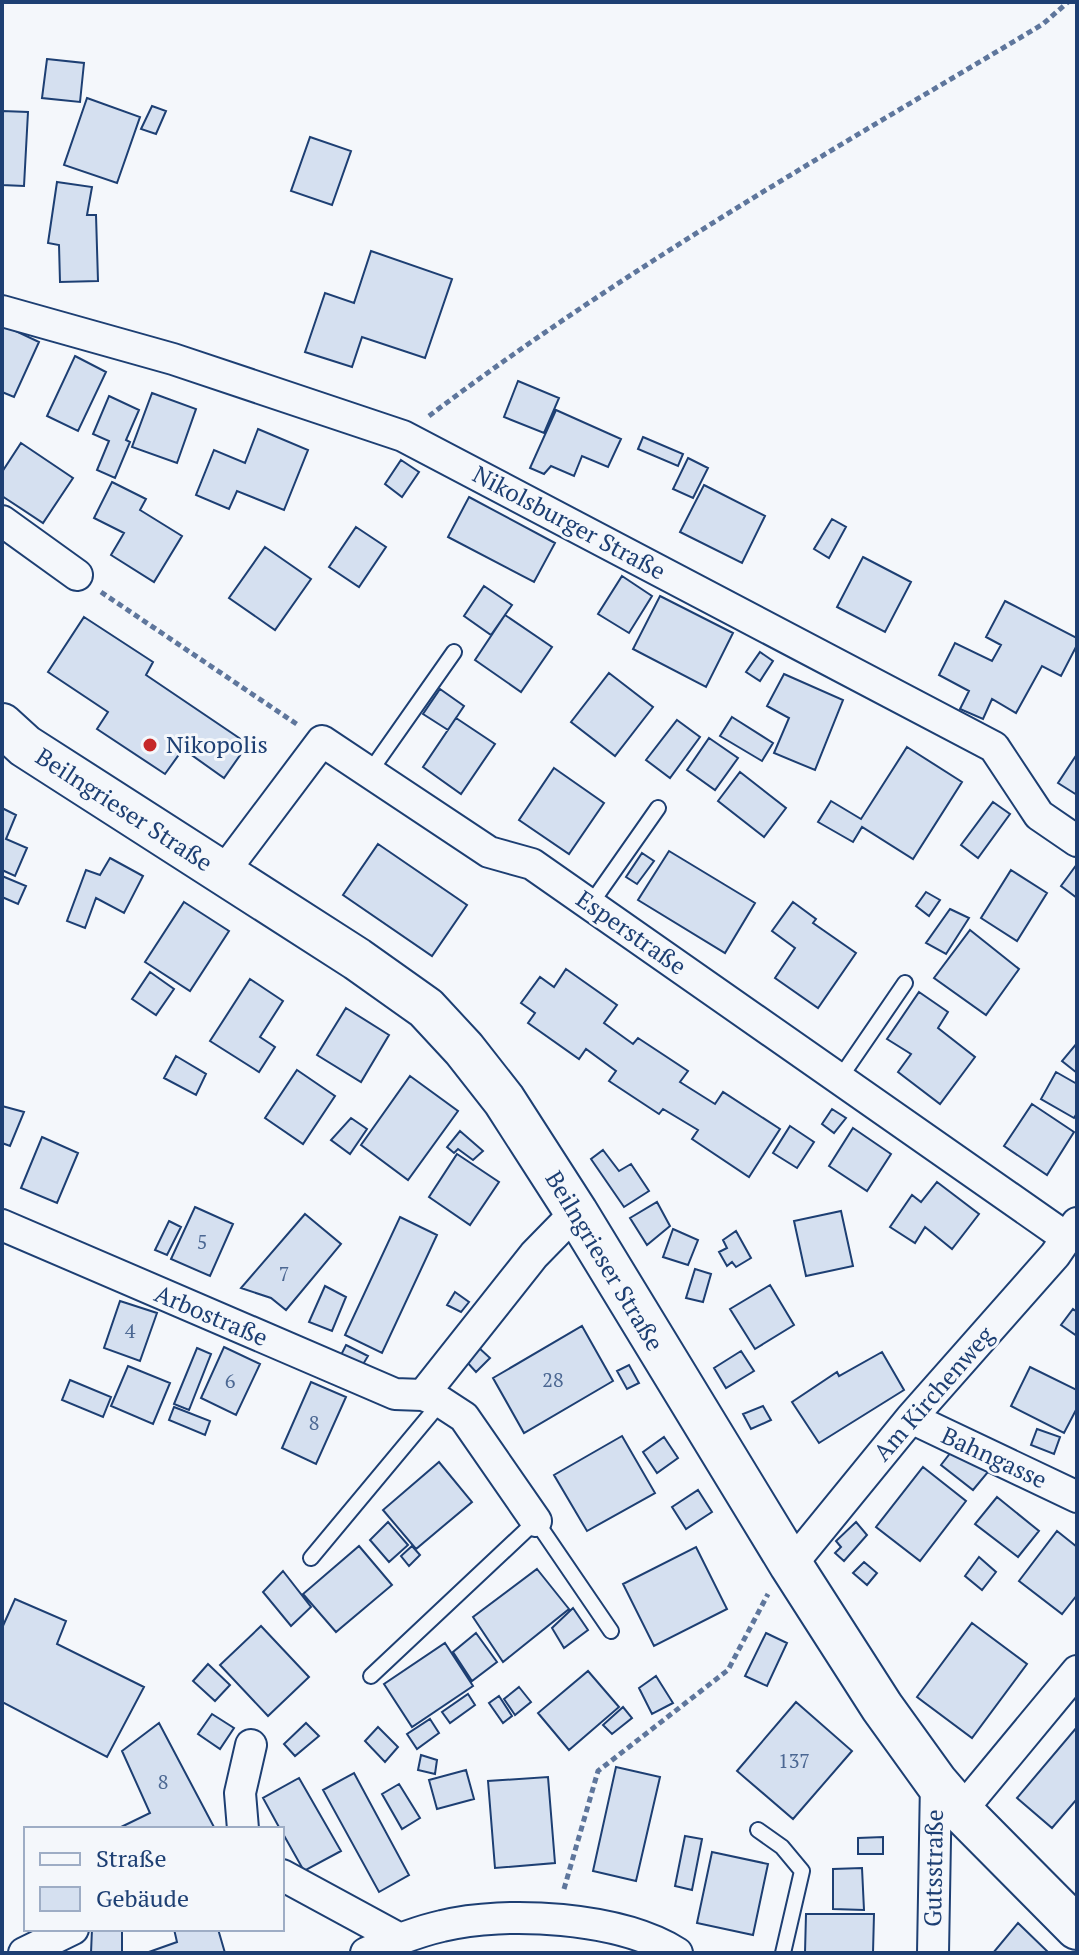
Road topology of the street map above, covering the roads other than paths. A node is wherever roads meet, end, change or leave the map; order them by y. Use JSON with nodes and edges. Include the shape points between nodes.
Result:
{"nodes":[{"id":1,"x":2,"y":311,"type":"edge"},
{"id":2,"x":2,"y":521,"type":"edge"},
{"id":3,"x":77,"y":575,"type":"road end"},
{"id":4,"x":454,"y":652,"type":"dead end"},
{"id":5,"x":2,"y":725,"type":"edge"},
{"id":6,"x":369,"y":773,"type":"junction"},
{"id":7,"x":658,"y":808,"type":"dead end"},
{"id":8,"x":1077,"y":841,"type":"edge"},
{"id":9,"x":222,"y":874,"type":"junction"},
{"id":10,"x":590,"y":905,"type":"junction"},
{"id":11,"x":905,"y":983,"type":"dead end"},
{"id":12,"x":840,"y":1078,"type":"junction"},
{"id":13,"x":576,"y":1212,"type":"junction"},
{"id":14,"x":2,"y":1225,"type":"edge"},
{"id":15,"x":1072,"y":1230,"type":"edge"},
{"id":16,"x":432,"y":1399,"type":"junction"},
{"id":17,"x":911,"y":1418,"type":"junction"},
{"id":18,"x":1077,"y":1497,"type":"edge"},
{"id":19,"x":536,"y":1521,"type":"junction"},
{"id":20,"x":311,"y":1558,"type":"dead end"},
{"id":21,"x":791,"y":1565,"type":"junction"},
{"id":22,"x":611,"y":1631,"type":"dead end"},
{"id":23,"x":1077,"y":1671,"type":"edge"},
{"id":24,"x":371,"y":1676,"type":"dead end"},
{"id":25,"x":251,"y":1745,"type":"dead end"},
{"id":26,"x":948,"y":1797,"type":"junction"},
{"id":27,"x":243,"y":1827,"type":"edge"},
{"id":28,"x":758,"y":1830,"type":"dead end"},
{"id":29,"x":284,"y":1876,"type":"edge"},
{"id":30,"x":1077,"y":1928,"type":"edge"},
{"id":31,"x":69,"y":1931,"type":"edge"},
{"id":32,"x":398,"y":1938,"type":"junction"},
{"id":33,"x":24,"y":1953,"type":"edge"},
{"id":34,"x":366,"y":1953,"type":"edge"},
{"id":35,"x":677,"y":1953,"type":"edge"},
{"id":36,"x":783,"y":1953,"type":"edge"},
{"id":37,"x":933,"y":1953,"type":"edge"}],
"edges":[{"from":1,"to":8,"type":"street","name":"Nikolsburger Straße","via":[[173,359],[403,436],[994,747],[1039,815]]},
{"from":2,"to":3,"type":"street"},
{"from":4,"to":6,"type":"lane"},
{"from":5,"to":9,"type":"main road","name":"Beilngrieser Straße","via":[[25,746]]},
{"from":6,"to":9,"type":"street","name":"Esperstraße","via":[[322,741]]},
{"from":6,"to":10,"type":"street","name":"Esperstraße","via":[[489,852],[532,864]]},
{"from":7,"to":10,"type":"lane"},
{"from":9,"to":13,"type":"main road","name":"Beilngrieser Straße","via":[[426,1008],[504,1100]]},
{"from":10,"to":12,"type":"street","name":"Esperstraße"},
{"from":11,"to":12,"type":"lane"},
{"from":12,"to":15,"type":"street","name":"Esperstraße"},
{"from":13,"to":16,"type":"street","via":[[534,1255]]},
{"from":13,"to":21,"type":"main road","name":"Beilngrieser Straße"},
{"from":14,"to":16,"type":"street","name":"Arbostraße","via":[[395,1394]]},
{"from":15,"to":17,"type":"street","name":"Am Kirchenweg"},
{"from":16,"to":19,"type":"street","via":[[464,1417]]},
{"from":16,"to":20,"type":"lane"},
{"from":17,"to":18,"type":"street","name":"Bahngasse"},
{"from":17,"to":21,"type":"street","name":"Am Kirchenweg"},
{"from":19,"to":22,"type":"lane"},
{"from":19,"to":24,"type":"lane"},
{"from":21,"to":26,"type":"main road","name":"Beilngrieser Straße","via":[[882,1707]]},
{"from":23,"to":26,"type":"street"},
{"from":25,"to":27,"type":"street","via":[[240,1793]]},
{"from":26,"to":30,"type":"main road","name":"Beilngrieser Straße"},
{"from":26,"to":37,"type":"street","name":"Gutsstraße"},
{"from":28,"to":36,"type":"lane","via":[[802,1871]]},
{"from":29,"to":32,"type":"street"},
{"from":31,"to":33,"type":"street"},
{"from":32,"to":34,"type":"street"},
{"from":32,"to":35,"type":"street","via":[[491,1918],[555,1919],[614,1929]]}]}
